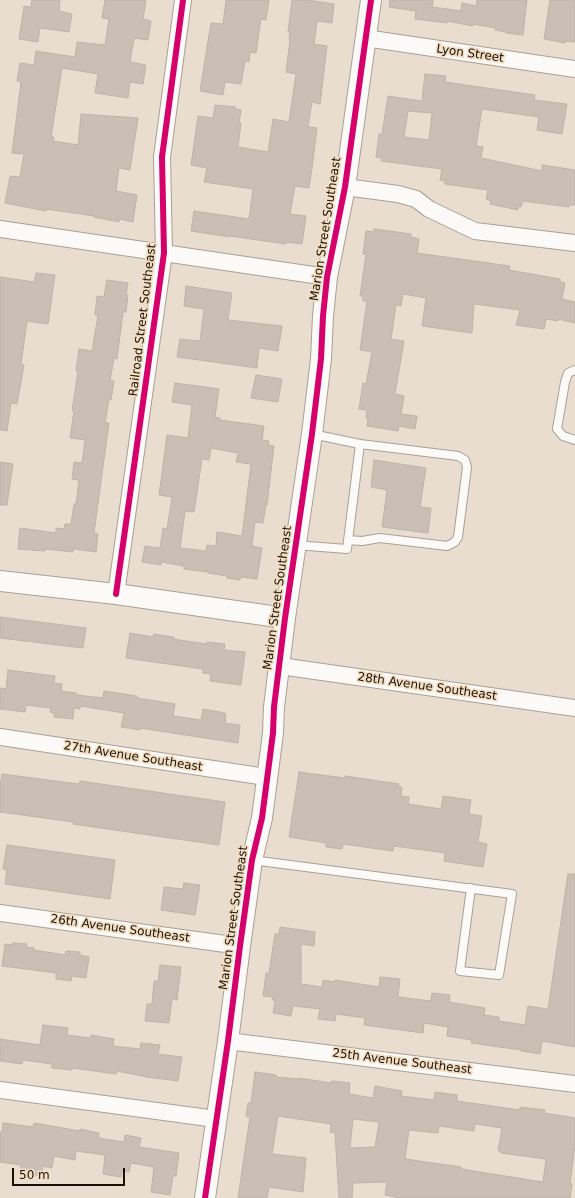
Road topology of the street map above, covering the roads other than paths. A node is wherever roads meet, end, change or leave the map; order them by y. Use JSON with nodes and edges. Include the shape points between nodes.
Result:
{"nodes":[{"id":1,"x":183,"y":0,"type":"edge"},
{"id":2,"x":371,"y":0,"type":"edge"},
{"id":3,"x":365,"y":38,"type":"junction"},
{"id":4,"x":575,"y":69,"type":"edge"},
{"id":5,"x":345,"y":187,"type":"junction"},
{"id":6,"x":0,"y":229,"type":"edge"},
{"id":7,"x":575,"y":243,"type":"edge"},
{"id":8,"x":164,"y":253,"type":"junction"},
{"id":9,"x":327,"y":277,"type":"junction"},
{"id":10,"x":575,"y":370,"type":"edge"},
{"id":11,"x":312,"y":434,"type":"junction"},
{"id":12,"x":575,"y":440,"type":"edge"},
{"id":13,"x":360,"y":444,"type":"junction"},
{"id":14,"x":348,"y":540,"type":"junction"},
{"id":15,"x":296,"y":545,"type":"junction"},
{"id":16,"x":0,"y":581,"type":"edge"},
{"id":17,"x":116,"y":594,"type":"junction"},
{"id":18,"x":285,"y":618,"type":"junction"},
{"id":19,"x":280,"y":666,"type":"junction"},
{"id":20,"x":575,"y":708,"type":"edge"},
{"id":21,"x":0,"y":737,"type":"edge"},
{"id":22,"x":266,"y":777,"type":"junction"},
{"id":23,"x":252,"y":860,"type":"junction"},
{"id":24,"x":471,"y":888,"type":"junction"},
{"id":25,"x":0,"y":913,"type":"edge"},
{"id":26,"x":240,"y":946,"type":"junction"},
{"id":27,"x":228,"y":1041,"type":"junction"},
{"id":28,"x":575,"y":1084,"type":"edge"},
{"id":29,"x":0,"y":1090,"type":"edge"},
{"id":30,"x":216,"y":1119,"type":"junction"},
{"id":31,"x":205,"y":1198,"type":"edge"}],
"edges":[{"from":1,"to":8,"type":"street","name":"Railroad Street Southeast","via":[[162,157]]},
{"from":2,"to":3,"type":"street","name":"Marion Street Southeast"},
{"from":3,"to":4,"type":"street","name":"Lyon Street"},
{"from":3,"to":5,"type":"street","name":"Marion Street Southeast"},
{"from":5,"to":7,"type":"street","via":[[416,199],[429,209],[475,231]]},
{"from":5,"to":9,"type":"street","name":"Marion Street Southeast"},
{"from":6,"to":8,"type":"street"},
{"from":8,"to":9,"type":"street"},
{"from":8,"to":17,"type":"street","name":"Railroad Street Southeast"},
{"from":9,"to":11,"type":"street","name":"Marion Street Southeast"},
{"from":10,"to":12,"type":"lane","via":[[568,373],[565,382],[557,430],[563,436]]},
{"from":11,"to":13,"type":"lane"},
{"from":11,"to":15,"type":"street","name":"Marion Street Southeast"},
{"from":13,"to":14,"type":"lane"},
{"from":13,"to":14,"type":"lane","via":[[458,456],[465,460],[467,466],[458,537],[454,542],[446,546],[380,538]]},
{"from":14,"to":15,"type":"lane","via":[[346,549]]},
{"from":15,"to":18,"type":"street","name":"Marion Street Southeast"},
{"from":16,"to":17,"type":"street"},
{"from":17,"to":18,"type":"street"},
{"from":18,"to":19,"type":"street","name":"Marion Street Southeast"},
{"from":19,"to":20,"type":"street","name":"28th Avenue Southeast"},
{"from":19,"to":22,"type":"street","name":"Marion Street Southeast"},
{"from":21,"to":22,"type":"street","name":"27th Avenue Southeast"},
{"from":22,"to":23,"type":"street","name":"Marion Street Southeast","via":[[262,818]]},
{"from":23,"to":24,"type":"lane"},
{"from":23,"to":26,"type":"street","name":"Marion Street Southeast"},
{"from":24,"to":24,"type":"lane","via":[[512,894],[499,975],[460,971]]},
{"from":25,"to":26,"type":"street","name":"26th Avenue Southeast"},
{"from":26,"to":27,"type":"street","name":"Marion Street Southeast"},
{"from":27,"to":28,"type":"street","name":"25th Avenue Southeast"},
{"from":27,"to":30,"type":"street","name":"Marion Street Southeast"},
{"from":29,"to":30,"type":"street"},
{"from":30,"to":31,"type":"street","name":"Marion Street Southeast"}]}
